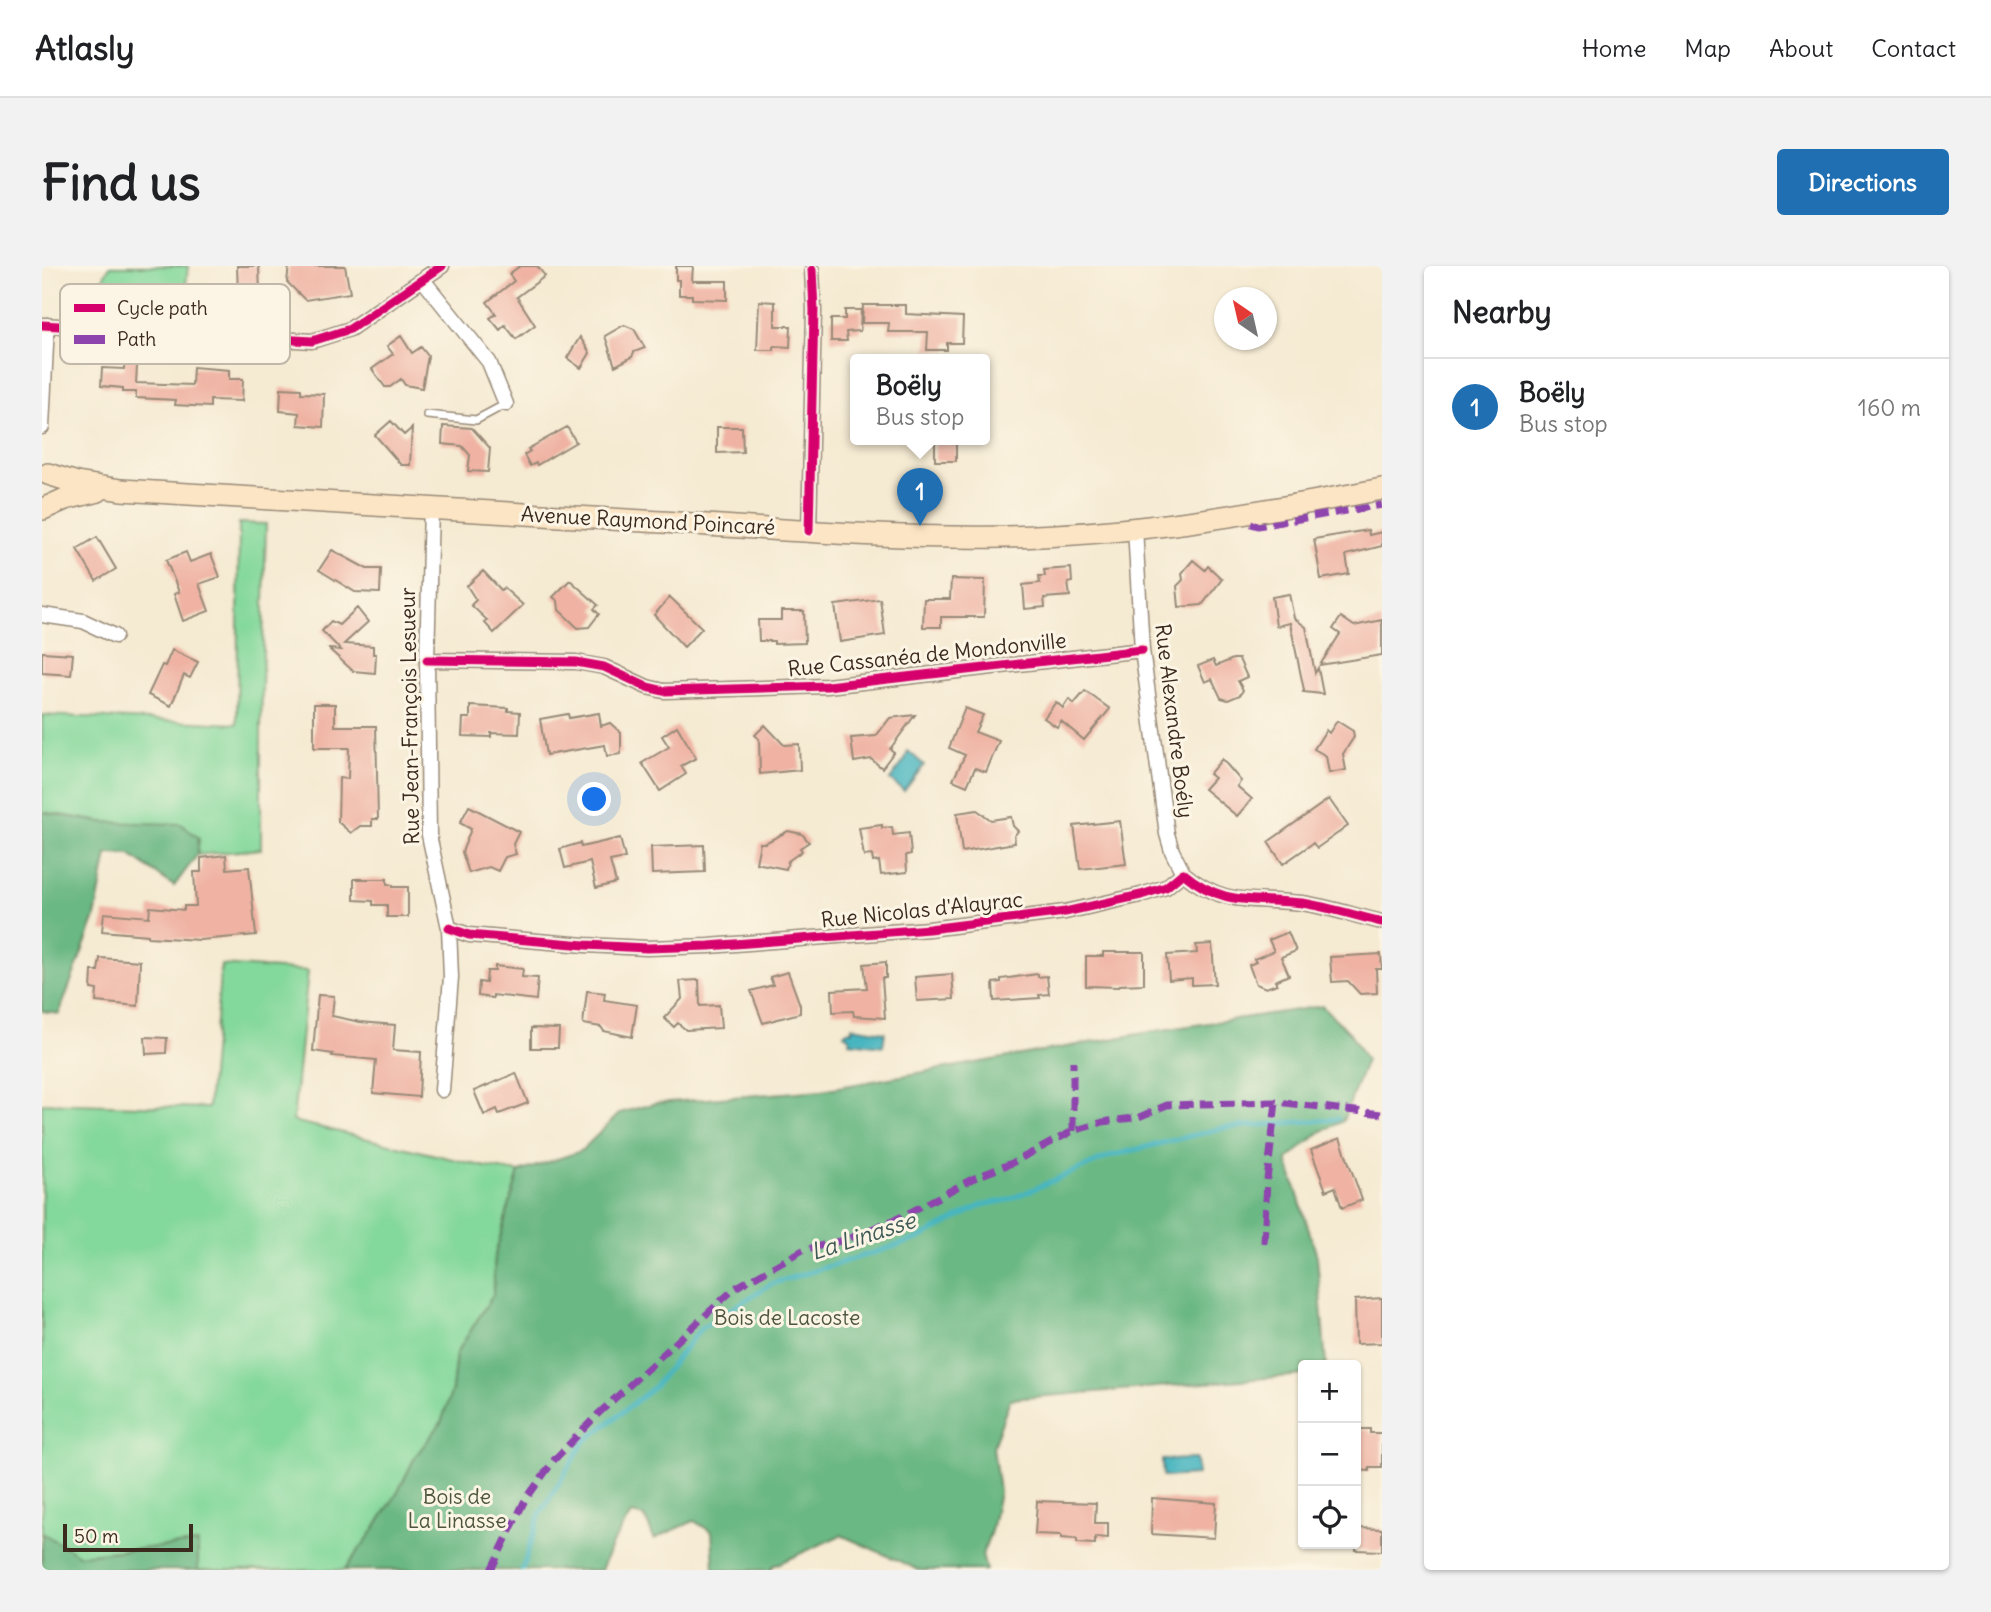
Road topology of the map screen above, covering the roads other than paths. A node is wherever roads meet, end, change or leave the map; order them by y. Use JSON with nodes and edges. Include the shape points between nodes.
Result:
{"nodes":[{"id":1,"x":442,"y":266,"type":"edge"},
{"id":2,"x":812,"y":270,"type":"dead end"},
{"id":3,"x":423,"y":280,"type":"junction"},
{"id":4,"x":44,"y":325,"type":"edge"},
{"id":5,"x":290,"y":340,"type":"edge"},
{"id":6,"x":506,"y":404,"type":"joint"},
{"id":7,"x":427,"y":415,"type":"dead end"},
{"id":8,"x":42,"y":427,"type":"edge"},
{"id":9,"x":45,"y":471,"type":"edge"},
{"id":10,"x":1382,"y":489,"type":"edge"},
{"id":11,"x":121,"y":490,"type":"junction"},
{"id":12,"x":431,"y":508,"type":"junction"},
{"id":13,"x":43,"y":509,"type":"edge"},
{"id":14,"x":1135,"y":528,"type":"junction"},
{"id":15,"x":809,"y":531,"type":"junction"},
{"id":16,"x":42,"y":615,"type":"edge"},
{"id":17,"x":115,"y":636,"type":"dead end"},
{"id":18,"x":1142,"y":650,"type":"junction"},
{"id":19,"x":427,"y":660,"type":"junction"},
{"id":20,"x":1183,"y":873,"type":"junction"},
{"id":21,"x":1382,"y":922,"type":"edge"},
{"id":22,"x":449,"y":928,"type":"junction"},
{"id":23,"x":442,"y":1090,"type":"dead end"}],
"edges":[{"from":1,"to":3,"type":"street"},
{"from":2,"to":15,"type":"street"},
{"from":3,"to":5,"type":"street","via":[[350,329],[312,341]]},
{"from":3,"to":6,"type":"street","via":[[489,362]]},
{"from":4,"to":8,"type":"street"},
{"from":6,"to":7,"type":"lane","via":[[476,420]]},
{"from":9,"to":11,"type":"main road","name":"Avenue Raymond Poincaré","via":[[77,484]]},
{"from":9,"to":13,"type":"main road","via":[[53,492]]},
{"from":10,"to":14,"type":"main road","name":"Avenue Raymond Poincaré","via":[[1249,514]]},
{"from":11,"to":12,"type":"main road","name":"Avenue Raymond Poincaré"},
{"from":11,"to":13,"type":"main road","name":"Avenue Raymond Poincaré","via":[[80,494]]},
{"from":12,"to":15,"type":"main road","name":"Avenue Raymond Poincaré"},
{"from":12,"to":19,"type":"street","name":"Rue Jean-François Lesueur"},
{"from":14,"to":15,"type":"main road","name":"Avenue Raymond Poincaré","via":[[1006,537]]},
{"from":14,"to":18,"type":"street","name":"Rue Alexandre Boély"},
{"from":16,"to":17,"type":"street","via":[[83,621]]},
{"from":18,"to":19,"type":"street","name":"Rue Cassanéa de Mondonville","via":[[827,686],[664,691],[604,667],[576,662]]},
{"from":18,"to":20,"type":"street","name":"Rue Alexandre Boély","via":[[1167,834]]},
{"from":19,"to":22,"type":"street","name":"Rue Jean-François Lesueur","via":[[429,835]]},
{"from":20,"to":21,"type":"street","via":[[1224,898],[1303,904]]},
{"from":20,"to":22,"type":"street","name":"Rue Nicolas d'Alayrac","via":[[1166,887],[1065,912],[929,929],[723,945],[586,945],[468,935]]},
{"from":22,"to":23,"type":"street","name":"Rue Jean-François Lesueur","via":[[451,977]]}]}
